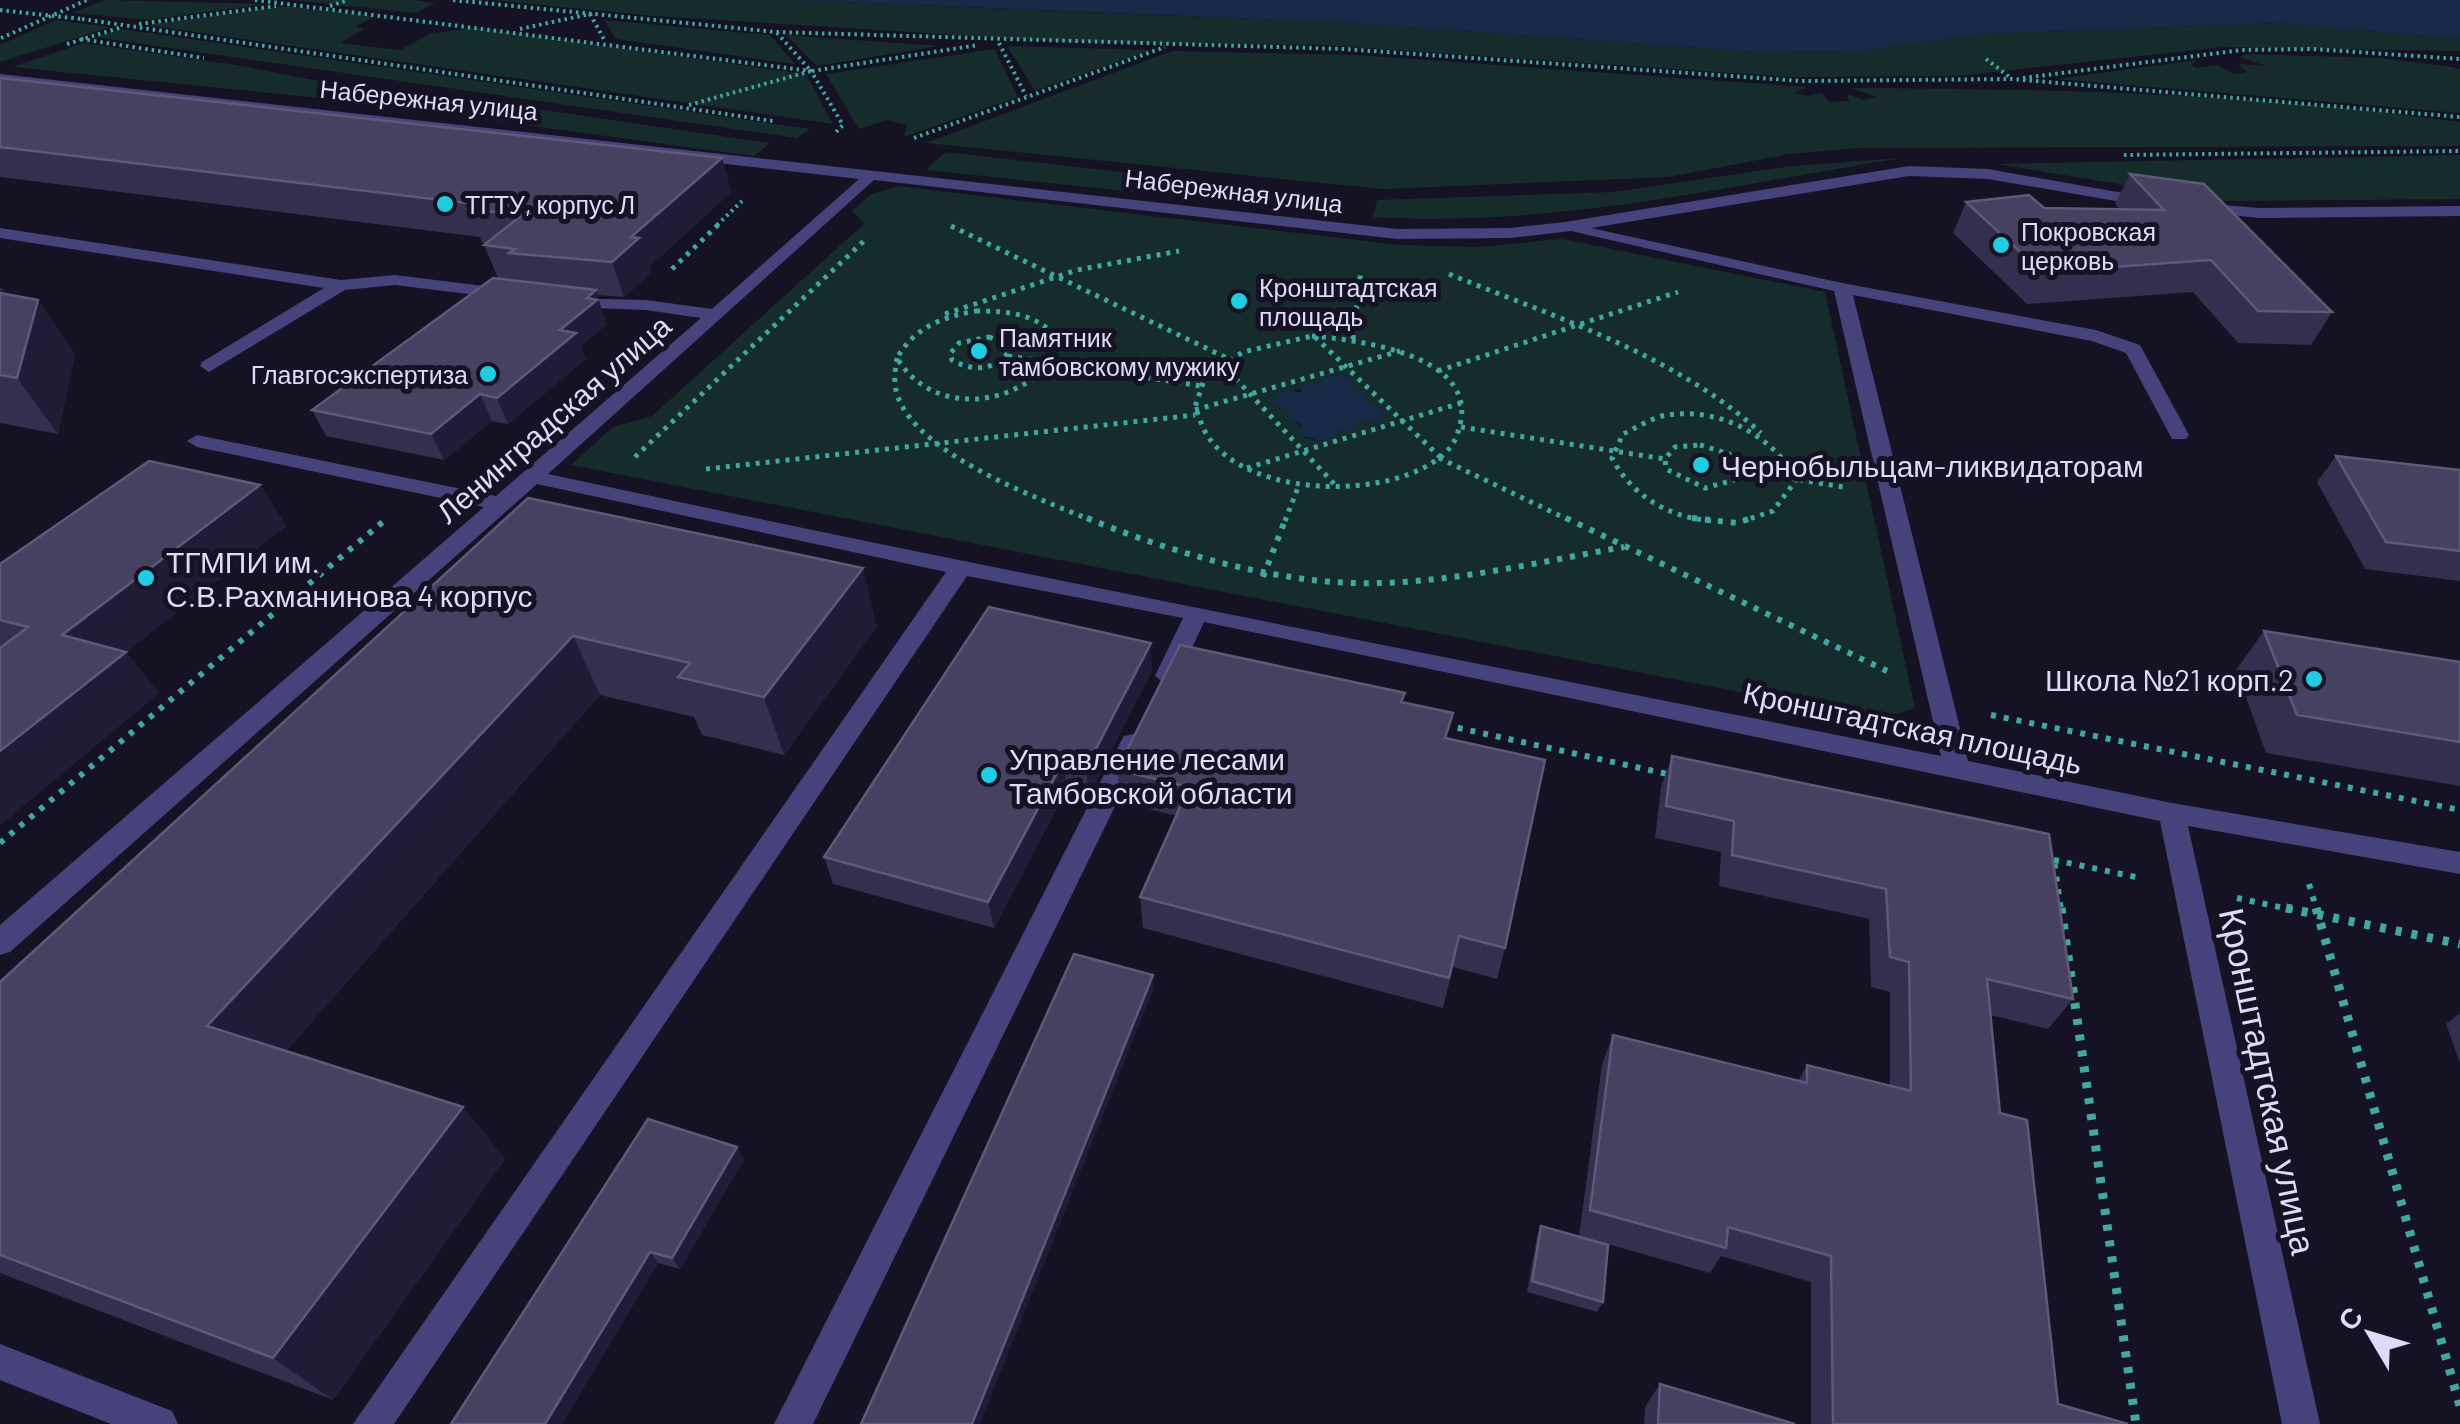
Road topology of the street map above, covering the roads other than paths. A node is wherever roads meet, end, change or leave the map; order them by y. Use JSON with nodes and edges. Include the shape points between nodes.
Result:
{"nodes":[{"id":1,"x":0,"y":78,"type":"edge"},
{"id":2,"x":872,"y":172,"type":"junction"},
{"id":3,"x":2457,"y":213,"type":"edge"},
{"id":4,"x":1564,"y":227,"type":"junction"},
{"id":5,"x":0,"y":233,"type":"edge"},
{"id":6,"x":340,"y":284,"type":"junction"},
{"id":7,"x":1842,"y":288,"type":"junction"},
{"id":8,"x":716,"y":314,"type":"junction"},
{"id":9,"x":209,"y":366,"type":"dead end"},
{"id":10,"x":2179,"y":436,"type":"dead end"},
{"id":11,"x":197,"y":441,"type":"dead end"},
{"id":12,"x":531,"y":477,"type":"junction"},
{"id":13,"x":501,"y":504,"type":"junction"},
{"id":14,"x":961,"y":568,"type":"junction"},
{"id":15,"x":1197,"y":613,"type":"junction"},
{"id":16,"x":1957,"y":769,"type":"junction"},
{"id":17,"x":2172,"y":813,"type":"junction"},
{"id":18,"x":2460,"y":863,"type":"edge"},
{"id":19,"x":0,"y":943,"type":"edge"},
{"id":20,"x":0,"y":1362,"type":"edge"},
{"id":21,"x":159,"y":1424,"type":"edge"},
{"id":22,"x":372,"y":1424,"type":"edge"},
{"id":23,"x":792,"y":1424,"type":"edge"},
{"id":24,"x":2301,"y":1424,"type":"edge"}],
"edges":[{"from":1,"to":2,"type":"street","name":"Набережная улица"},
{"from":2,"to":4,"type":"street","name":"Набережная улица","via":[[1366,230],[1448,236]]},
{"from":2,"to":8,"type":"street","name":"Ленинградская улица"},
{"from":3,"to":4,"type":"street","name":"Набережная улица","via":[[2260,213],[1988,174],[1909,172]]},
{"from":4,"to":7,"type":"street"},
{"from":5,"to":6,"type":"street"},
{"from":6,"to":8,"type":"street","via":[[395,280]]},
{"from":6,"to":9,"type":"street"},
{"from":7,"to":10,"type":"street","via":[[2096,336],[2133,349]]},
{"from":7,"to":16,"type":"street"},
{"from":8,"to":12,"type":"street","name":"Ленинградская улица"},
{"from":11,"to":13,"type":"street"},
{"from":12,"to":13,"type":"street","name":"Ленинградская улица"},
{"from":12,"to":14,"type":"street","name":"Кронштадтская площадь"},
{"from":13,"to":19,"type":"street","name":"Ленинградская улица"},
{"from":14,"to":15,"type":"street","name":"Кронштадтская площадь"},
{"from":14,"to":22,"type":"street"},
{"from":15,"to":16,"type":"street","name":"Кронштадтская площадь"},
{"from":15,"to":23,"type":"street"},
{"from":16,"to":17,"type":"street","name":"Кронштадтская площадь"},
{"from":17,"to":18,"type":"street","name":"Кронштадтская площадь"},
{"from":17,"to":24,"type":"street","name":"Кронштадтская улица"},
{"from":20,"to":21,"type":"street"}]}
